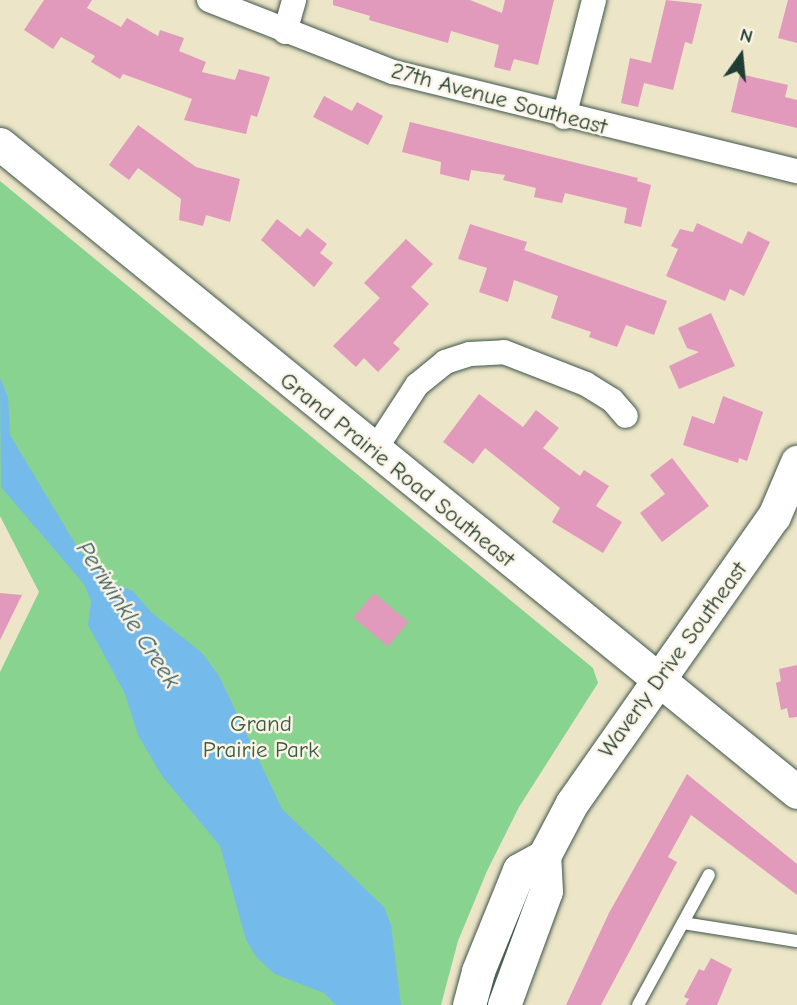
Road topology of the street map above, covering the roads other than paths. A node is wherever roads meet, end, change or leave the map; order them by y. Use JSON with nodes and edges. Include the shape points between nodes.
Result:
{"nodes":[{"id":1,"x":209,"y":0,"type":"edge"},
{"id":2,"x":294,"y":0,"type":"edge"},
{"id":3,"x":594,"y":0,"type":"edge"},
{"id":4,"x":285,"y":32,"type":"junction"},
{"id":5,"x":564,"y":117,"type":"junction"},
{"id":6,"x":0,"y":144,"type":"edge"},
{"id":7,"x":797,"y":171,"type":"edge"},
{"id":8,"x":626,"y":416,"type":"dead end"},
{"id":9,"x":374,"y":451,"type":"junction"},
{"id":10,"x":797,"y":462,"type":"edge"},
{"id":11,"x":658,"y":678,"type":"junction"},
{"id":12,"x":797,"y":792,"type":"edge"},
{"id":13,"x":544,"y":856,"type":"junction"},
{"id":14,"x":709,"y":875,"type":"dead end"},
{"id":15,"x":683,"y":923,"type":"junction"},
{"id":16,"x":797,"y":941,"type":"edge"},
{"id":17,"x":469,"y":1005,"type":"edge"},
{"id":18,"x":504,"y":1005,"type":"edge"},
{"id":19,"x":638,"y":1005,"type":"edge"}],
"edges":[{"from":1,"to":4,"type":"street","name":"27th Avenue Southeast"},
{"from":2,"to":4,"type":"street"},
{"from":3,"to":5,"type":"street"},
{"from":4,"to":5,"type":"street","name":"27th Avenue Southeast","via":[[393,72]]},
{"from":5,"to":7,"type":"street","name":"27th Avenue Southeast"},
{"from":6,"to":9,"type":"main road","name":"Grand Prairie Road Southeast"},
{"from":8,"to":9,"type":"street","via":[[612,400],[586,384],[504,352],[470,354],[445,362],[417,385]]},
{"from":9,"to":11,"type":"main road","name":"Grand Prairie Road Southeast"},
{"from":10,"to":11,"type":"main road","name":"Waverly Drive Southeast","via":[[774,516]]},
{"from":11,"to":12,"type":"main road","name":"Grand Prairie Road Southeast"},
{"from":11,"to":13,"type":"main road","name":"Waverly Drive Southeast","via":[[572,803]]},
{"from":13,"to":17,"type":"main road","name":"Waverly Drive Southeast","via":[[519,870]]},
{"from":13,"to":18,"type":"main road","via":[[546,891]]},
{"from":14,"to":15,"type":"lane"},
{"from":15,"to":16,"type":"lane"},
{"from":15,"to":19,"type":"lane"}]}
